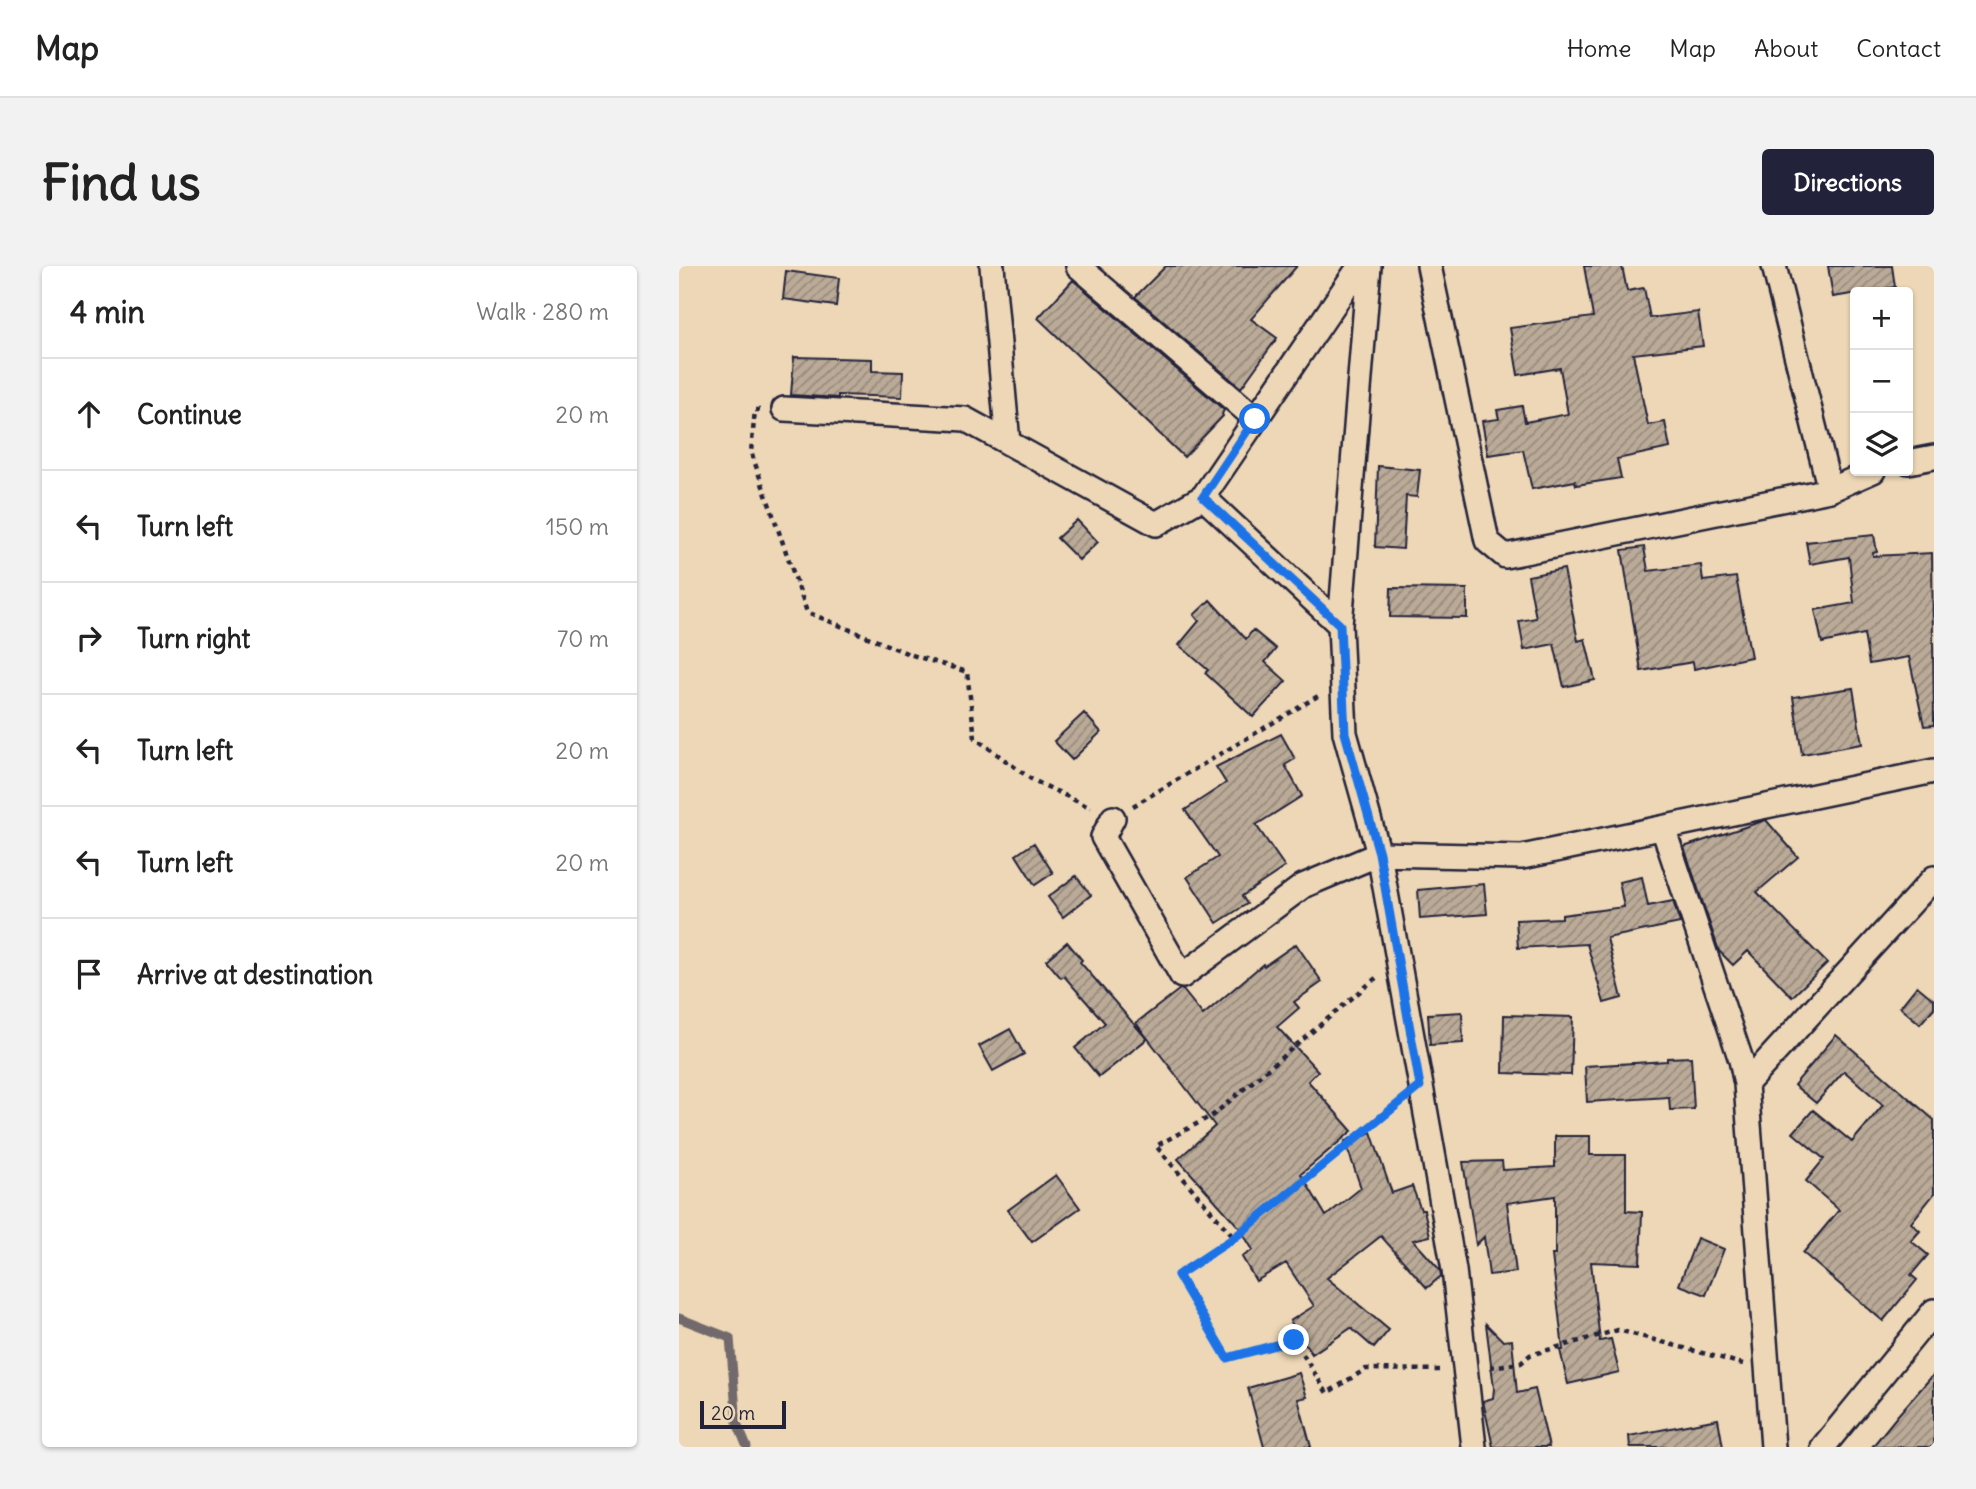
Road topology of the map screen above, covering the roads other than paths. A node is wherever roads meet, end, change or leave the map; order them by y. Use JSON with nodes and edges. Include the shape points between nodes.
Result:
{"nodes":[{"id":1,"x":992,"y":266,"type":"edge"},
{"id":2,"x":1078,"y":266,"type":"edge"},
{"id":3,"x":1360,"y":266,"type":"edge"},
{"id":4,"x":1369,"y":266,"type":"edge"},
{"id":5,"x":1429,"y":266,"type":"edge"},
{"id":6,"x":1774,"y":266,"type":"edge"},
{"id":7,"x":784,"y":409,"type":"road end"},
{"id":8,"x":1255,"y":419,"type":"junction"},
{"id":9,"x":1008,"y":443,"type":"junction"},
{"id":10,"x":1934,"y":457,"type":"edge"},
{"id":11,"x":1913,"y":461,"type":"edge"},
{"id":12,"x":1862,"y":476,"type":"edge"},
{"id":13,"x":1830,"y":490,"type":"junction"},
{"id":14,"x":1203,"y":497,"type":"junction"},
{"id":15,"x":1340,"y":625,"type":"junction"},
{"id":16,"x":1934,"y":771,"type":"edge"},
{"id":17,"x":1113,"y":818,"type":"road end"},
{"id":18,"x":1663,"y":828,"type":"junction"},
{"id":19,"x":1379,"y":853,"type":"junction"},
{"id":20,"x":1934,"y":878,"type":"edge"},
{"id":21,"x":1747,"y":1084,"type":"junction"},
{"id":22,"x":1934,"y":1311,"type":"edge"},
{"id":23,"x":1474,"y":1447,"type":"edge"},
{"id":24,"x":1773,"y":1447,"type":"edge"},
{"id":25,"x":1823,"y":1447,"type":"edge"}],
"edges":[{"from":1,"to":9,"type":"street"},
{"from":2,"to":8,"type":"street"},
{"from":3,"to":8,"type":"street"},
{"from":4,"to":15,"type":"street"},
{"from":5,"to":13,"type":"street","via":[[1487,541],[1505,556]]},
{"from":6,"to":13,"type":"street"},
{"from":7,"to":9,"type":"street","via":[[965,419]]},
{"from":8,"to":14,"type":"street"},
{"from":9,"to":14,"type":"street","via":[[1156,524]]},
{"from":10,"to":11,"type":"street"},
{"from":12,"to":13,"type":"street"},
{"from":14,"to":15,"type":"street"},
{"from":15,"to":19,"type":"street","via":[[1345,733]]},
{"from":16,"to":18,"type":"street"},
{"from":17,"to":19,"type":"street","via":[[1104,837],[1182,976],[1303,886]]},
{"from":18,"to":19,"type":"street","via":[[1522,857]]},
{"from":18,"to":21,"type":"street"},
{"from":19,"to":23,"type":"street","via":[[1454,1270]]},
{"from":20,"to":21,"type":"street"},
{"from":21,"to":24,"type":"street"},
{"from":22,"to":25,"type":"street"}]}
